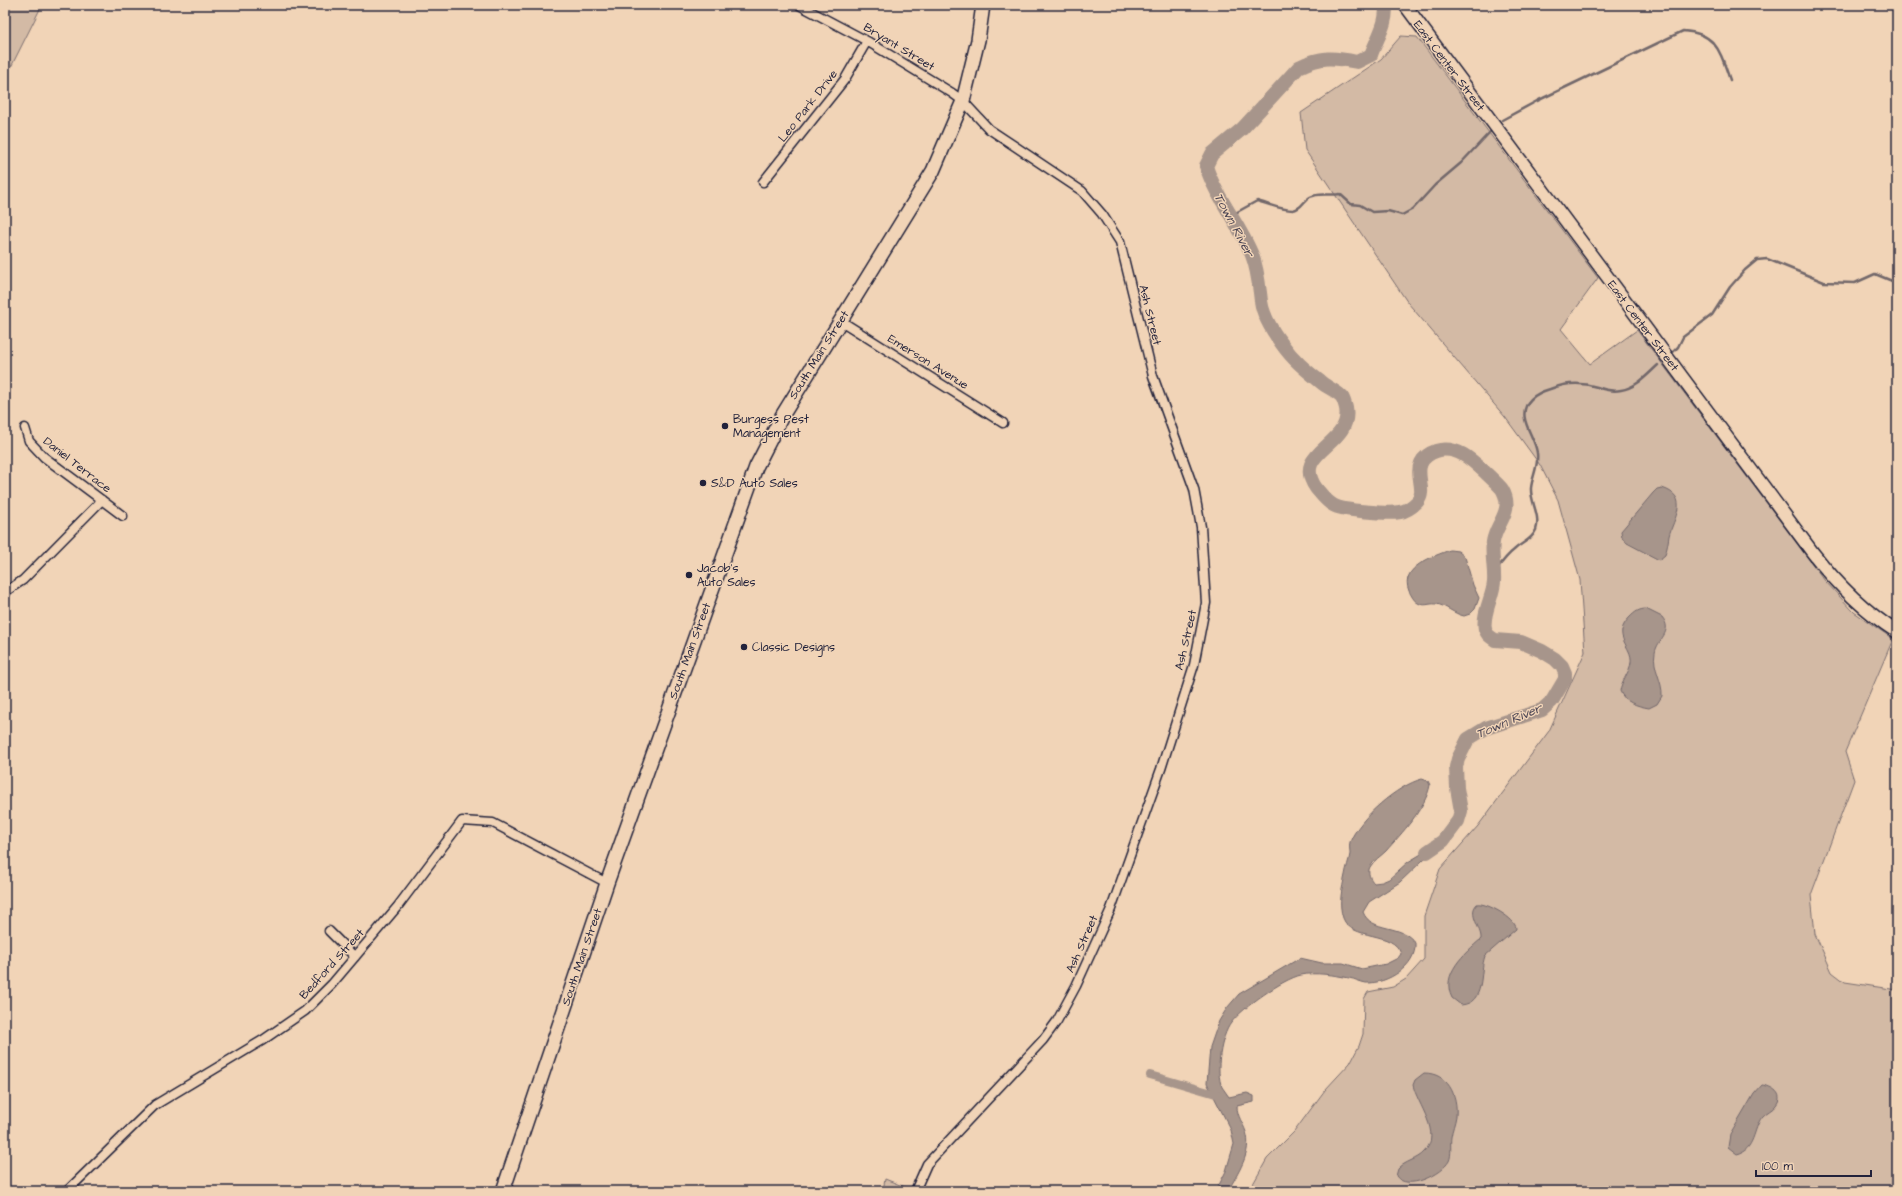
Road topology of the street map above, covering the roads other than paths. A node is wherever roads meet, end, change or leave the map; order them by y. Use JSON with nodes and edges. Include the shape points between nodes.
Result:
{"nodes":[{"id":1,"x":799,"y":5,"type":"edge"},
{"id":2,"x":983,"y":5,"type":"edge"},
{"id":3,"x":1405,"y":5,"type":"edge"},
{"id":4,"x":867,"y":42,"type":"junction"},
{"id":5,"x":964,"y":101,"type":"junction"},
{"id":6,"x":763,"y":182,"type":"dead end"},
{"id":7,"x":840,"y":321,"type":"junction"},
{"id":8,"x":1003,"y":423,"type":"dead end"},
{"id":9,"x":25,"y":428,"type":"dead end"},
{"id":10,"x":102,"y":500,"type":"junction"},
{"id":11,"x":123,"y":516,"type":"dead end"},
{"id":12,"x":5,"y":592,"type":"edge"},
{"id":13,"x":1897,"y":632,"type":"edge"},
{"id":14,"x":607,"y":883,"type":"junction"},
{"id":15,"x":329,"y":931,"type":"dead end"},
{"id":16,"x":355,"y":958,"type":"junction"},
{"id":17,"x":67,"y":1191,"type":"edge"},
{"id":18,"x":503,"y":1191,"type":"edge"},
{"id":19,"x":915,"y":1191,"type":"edge"}],
"edges":[{"from":1,"to":4,"type":"street","name":"Bryant Street"},
{"from":2,"to":5,"type":"main road","name":"South Main Street"},
{"from":3,"to":13,"type":"main road","name":"East Center Street","via":[[1813,553],[1849,594],[1876,618]]},
{"from":4,"to":5,"type":"street","name":"Bryant Street"},
{"from":4,"to":6,"type":"street","name":"Leo Park Drive","via":[[845,79]]},
{"from":5,"to":7,"type":"main road","name":"South Main Street","via":[[932,171]]},
{"from":5,"to":19,"type":"street","name":"Ash Street","via":[[989,129],[1082,191],[1102,214],[1120,242],[1153,376],[1194,489],[1201,527],[1206,603],[1194,665],[1161,769],[1111,909],[1076,986],[1057,1021],[1043,1040],[927,1164]]},
{"from":7,"to":8,"type":"street","name":"Emerson Avenue"},
{"from":7,"to":14,"type":"main road","name":"South Main Street","via":[[782,416],[756,467]]},
{"from":9,"to":10,"type":"street","name":"Daniel Terrace","via":[[29,441],[38,452]]},
{"from":10,"to":11,"type":"street","name":"Daniel Terrace"},
{"from":10,"to":12,"type":"street","via":[[23,580]]},
{"from":14,"to":16,"type":"street","name":"Bedford Street","via":[[493,823],[462,821]]},
{"from":14,"to":18,"type":"main road","name":"South Main Street"},
{"from":15,"to":16,"type":"street"},
{"from":16,"to":17,"type":"street","name":"Bedford Street","via":[[305,1011],[263,1040],[155,1105]]}]}
